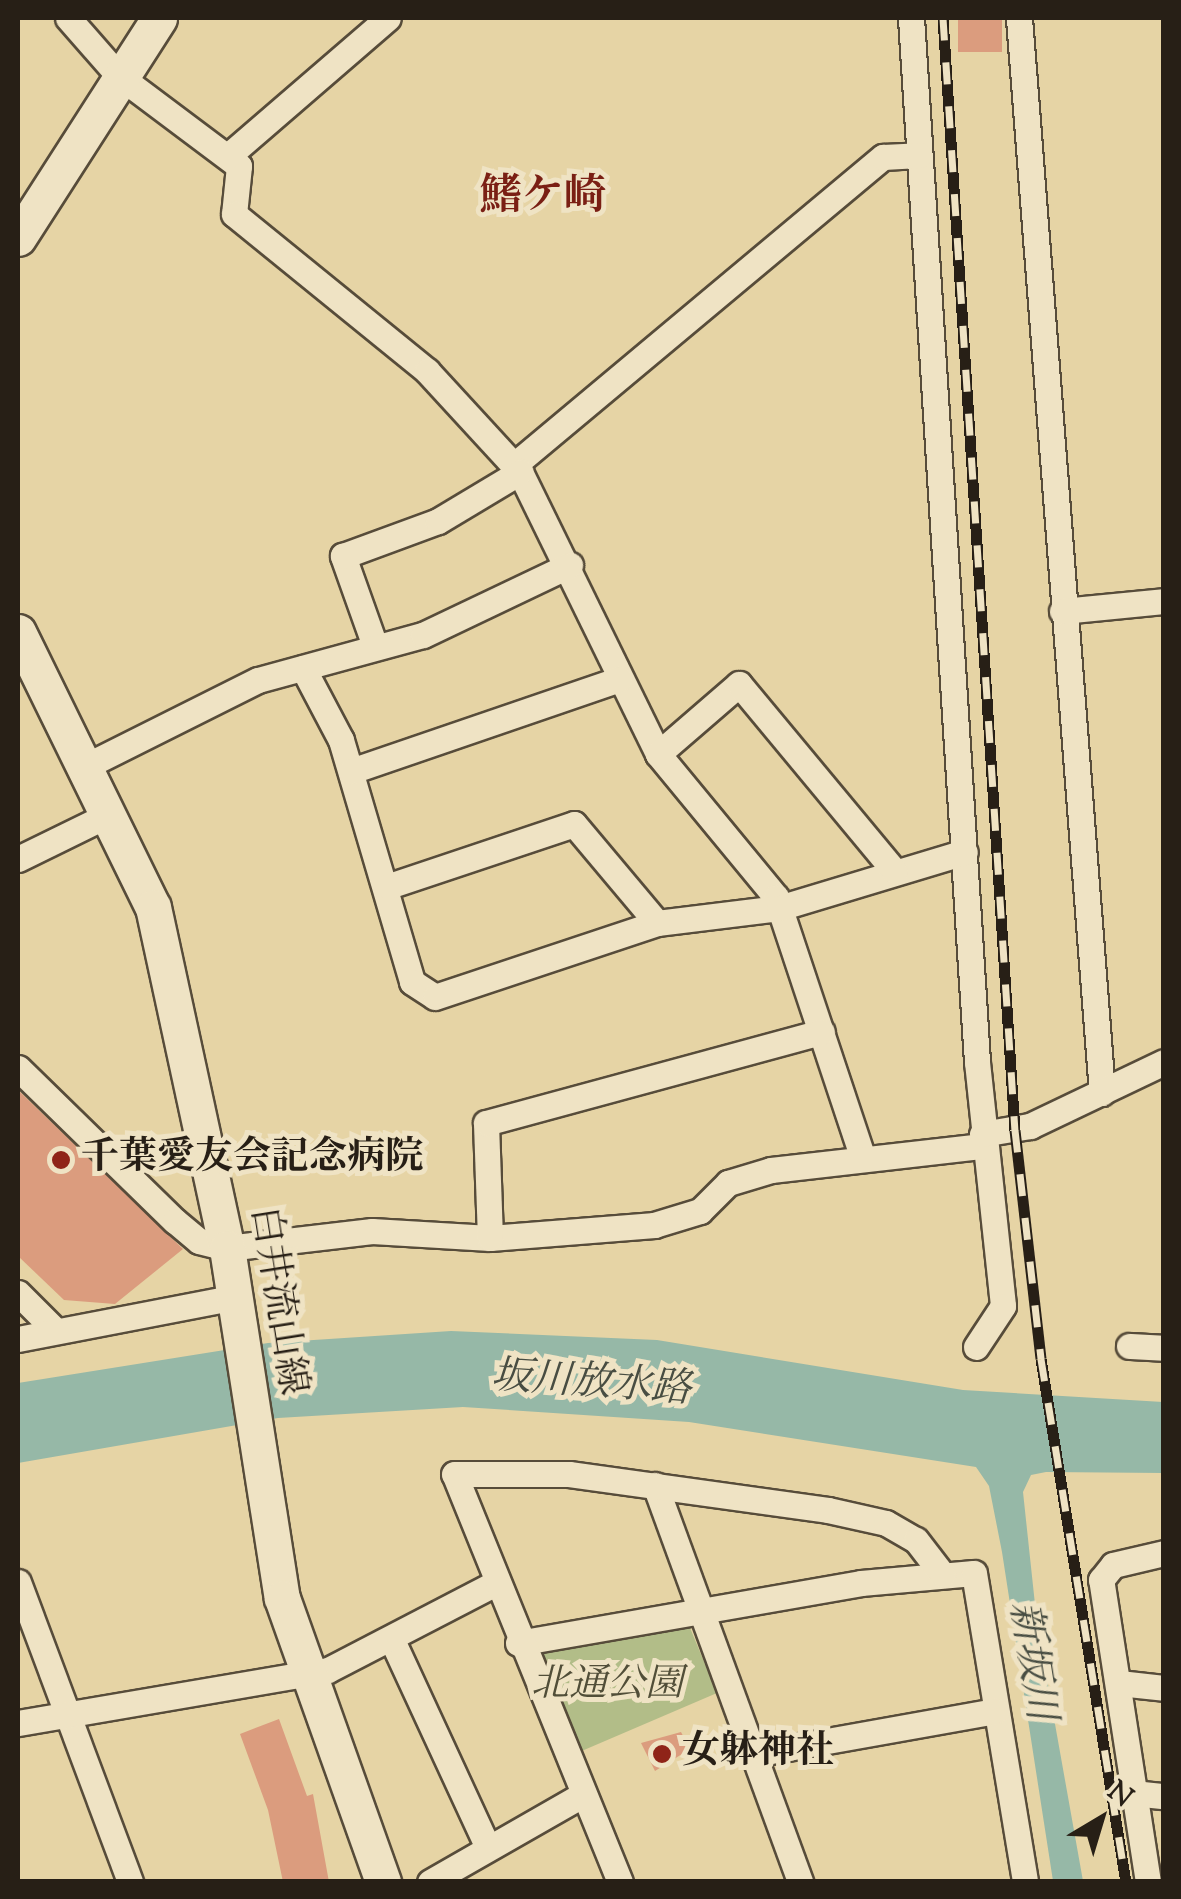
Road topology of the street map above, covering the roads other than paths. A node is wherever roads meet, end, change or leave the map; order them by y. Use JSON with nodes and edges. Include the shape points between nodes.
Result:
{"nodes":[{"id":1,"x":68,"y":18,"type":"edge"},
{"id":2,"x":159,"y":18,"type":"edge"},
{"id":3,"x":388,"y":18,"type":"edge"},
{"id":4,"x":911,"y":18,"type":"edge"},
{"id":5,"x":1019,"y":18,"type":"edge"},
{"id":6,"x":119,"y":76,"type":"junction"},
{"id":7,"x":919,"y":154,"type":"junction"},
{"id":8,"x":228,"y":156,"type":"junction"},
{"id":9,"x":18,"y":238,"type":"edge"},
{"id":10,"x":516,"y":469,"type":"junction"},
{"id":11,"x":570,"y":565,"type":"junction"},
{"id":12,"x":1164,"y":601,"type":"edge"},
{"id":13,"x":1062,"y":611,"type":"junction"},
{"id":14,"x":18,"y":632,"type":"edge"},
{"id":15,"x":375,"y":646,"type":"junction"},
{"id":16,"x":303,"y":668,"type":"junction"},
{"id":17,"x":620,"y":680,"type":"junction"},
{"id":18,"x":658,"y":754,"type":"junction"},
{"id":19,"x":86,"y":766,"type":"junction"},
{"id":20,"x":351,"y":771,"type":"junction"},
{"id":21,"x":110,"y":814,"type":"junction"},
{"id":22,"x":965,"y":852,"type":"junction"},
{"id":23,"x":18,"y":859,"type":"edge"},
{"id":24,"x":894,"y":871,"type":"junction"},
{"id":25,"x":390,"y":886,"type":"junction"},
{"id":26,"x":779,"y":908,"type":"junction"},
{"id":27,"x":658,"y":923,"type":"junction"},
{"id":28,"x":822,"y":1032,"type":"junction"},
{"id":29,"x":1164,"y":1062,"type":"edge"},
{"id":30,"x":18,"y":1068,"type":"edge"},
{"id":31,"x":1102,"y":1093,"type":"junction"},
{"id":32,"x":983,"y":1140,"type":"junction"},
{"id":33,"x":862,"y":1158,"type":"junction"},
{"id":34,"x":490,"y":1238,"type":"junction"},
{"id":35,"x":228,"y":1248,"type":"junction"},
{"id":36,"x":18,"y":1293,"type":"edge"},
{"id":37,"x":237,"y":1304,"type":"junction"},
{"id":38,"x":56,"y":1330,"type":"junction"},
{"id":39,"x":18,"y":1339,"type":"edge"},
{"id":40,"x":1128,"y":1346,"type":"dead end"},
{"id":41,"x":976,"y":1347,"type":"dead end"},
{"id":42,"x":1164,"y":1348,"type":"edge"},
{"id":43,"x":655,"y":1484,"type":"junction"},
{"id":44,"x":1164,"y":1553,"type":"edge"},
{"id":45,"x":943,"y":1575,"type":"junction"},
{"id":46,"x":18,"y":1582,"type":"edge"},
{"id":47,"x":494,"y":1584,"type":"junction"},
{"id":48,"x":703,"y":1609,"type":"junction"},
{"id":49,"x":392,"y":1640,"type":"junction"},
{"id":50,"x":518,"y":1643,"type":"junction"},
{"id":51,"x":305,"y":1676,"type":"junction"},
{"id":52,"x":1119,"y":1684,"type":"junction"},
{"id":53,"x":1164,"y":1688,"type":"edge"},
{"id":54,"x":996,"y":1711,"type":"junction"},
{"id":55,"x":71,"y":1715,"type":"junction"},
{"id":56,"x":18,"y":1723,"type":"edge"},
{"id":57,"x":754,"y":1754,"type":"junction"},
{"id":58,"x":1133,"y":1794,"type":"junction"},
{"id":59,"x":582,"y":1795,"type":"junction"},
{"id":60,"x":1164,"y":1796,"type":"edge"},
{"id":61,"x":488,"y":1848,"type":"junction"},
{"id":62,"x":130,"y":1882,"type":"edge"},
{"id":63,"x":384,"y":1882,"type":"edge"},
{"id":64,"x":430,"y":1882,"type":"edge"},
{"id":65,"x":620,"y":1882,"type":"edge"},
{"id":66,"x":800,"y":1882,"type":"edge"},
{"id":67,"x":1025,"y":1882,"type":"edge"},
{"id":68,"x":1148,"y":1882,"type":"edge"}],
"edges":[{"from":1,"to":6,"type":"street"},
{"from":2,"to":6,"type":"main road"},
{"from":3,"to":8,"type":"street"},
{"from":4,"to":7,"type":"street"},
{"from":5,"to":13,"type":"street"},
{"from":6,"to":8,"type":"street"},
{"from":6,"to":9,"type":"main road"},
{"from":7,"to":10,"type":"street","via":[[871,166]]},
{"from":7,"to":22,"type":"street"},
{"from":8,"to":10,"type":"street","via":[[241,176],[234,214],[427,371]]},
{"from":10,"to":11,"type":"street"},
{"from":10,"to":15,"type":"street","via":[[438,521],[344,556]]},
{"from":11,"to":15,"type":"street","via":[[423,635]]},
{"from":11,"to":17,"type":"street"},
{"from":12,"to":13,"type":"street"},
{"from":13,"to":31,"type":"street"},
{"from":14,"to":19,"type":"main road","name":"白井流山線"},
{"from":15,"to":16,"type":"street"},
{"from":16,"to":19,"type":"street","via":[[258,680]]},
{"from":16,"to":20,"type":"street"},
{"from":17,"to":18,"type":"street"},
{"from":17,"to":20,"type":"street"},
{"from":18,"to":24,"type":"street","via":[[739,684]]},
{"from":18,"to":26,"type":"street"},
{"from":19,"to":21,"type":"main road","name":"白井流山線"},
{"from":20,"to":25,"type":"street"},
{"from":21,"to":23,"type":"street"},
{"from":21,"to":35,"type":"main road","name":"白井流山線","via":[[168,963]]},
{"from":22,"to":24,"type":"street"},
{"from":22,"to":32,"type":"street"},
{"from":24,"to":26,"type":"street"},
{"from":25,"to":27,"type":"street","via":[[574,824]]},
{"from":25,"to":27,"type":"street","via":[[412,982],[434,997]]},
{"from":26,"to":27,"type":"street"},
{"from":26,"to":28,"type":"street"},
{"from":28,"to":33,"type":"street"},
{"from":28,"to":34,"type":"street","via":[[486,1123]]},
{"from":29,"to":31,"type":"street"},
{"from":30,"to":35,"type":"street","via":[[175,1222],[199,1242]]},
{"from":31,"to":32,"type":"street"},
{"from":32,"to":33,"type":"street"},
{"from":32,"to":41,"type":"street","via":[[1003,1306]]},
{"from":33,"to":34,"type":"street","via":[[728,1183],[681,1220]]},
{"from":34,"to":35,"type":"street","via":[[372,1231]]},
{"from":35,"to":37,"type":"main road","name":"白井流山線"},
{"from":36,"to":38,"type":"street"},
{"from":37,"to":38,"type":"street"},
{"from":37,"to":51,"type":"main road","name":"白井流山線","via":[[259,1481]]},
{"from":38,"to":39,"type":"street"},
{"from":40,"to":42,"type":"street"},
{"from":43,"to":45,"type":"street","via":[[886,1523],[916,1540]]},
{"from":43,"to":47,"type":"street","via":[[569,1474],[454,1474]]},
{"from":43,"to":48,"type":"street"},
{"from":44,"to":52,"type":"street","via":[[1113,1565],[1101,1580]]},
{"from":45,"to":48,"type":"street"},
{"from":45,"to":54,"type":"street","via":[[974,1573]]},
{"from":46,"to":55,"type":"street"},
{"from":47,"to":49,"type":"street"},
{"from":47,"to":50,"type":"street"},
{"from":48,"to":50,"type":"street"},
{"from":48,"to":57,"type":"street"},
{"from":49,"to":51,"type":"street"},
{"from":49,"to":61,"type":"street"},
{"from":50,"to":59,"type":"street"},
{"from":51,"to":55,"type":"street"},
{"from":51,"to":63,"type":"main road","name":"白井流山線"},
{"from":52,"to":53,"type":"street"},
{"from":52,"to":58,"type":"street"},
{"from":54,"to":57,"type":"street"},
{"from":54,"to":67,"type":"street"},
{"from":55,"to":56,"type":"street"},
{"from":55,"to":62,"type":"street"},
{"from":57,"to":66,"type":"street"},
{"from":58,"to":60,"type":"street"},
{"from":58,"to":68,"type":"street"},
{"from":59,"to":61,"type":"street"},
{"from":59,"to":65,"type":"street"},
{"from":61,"to":64,"type":"street"}]}
